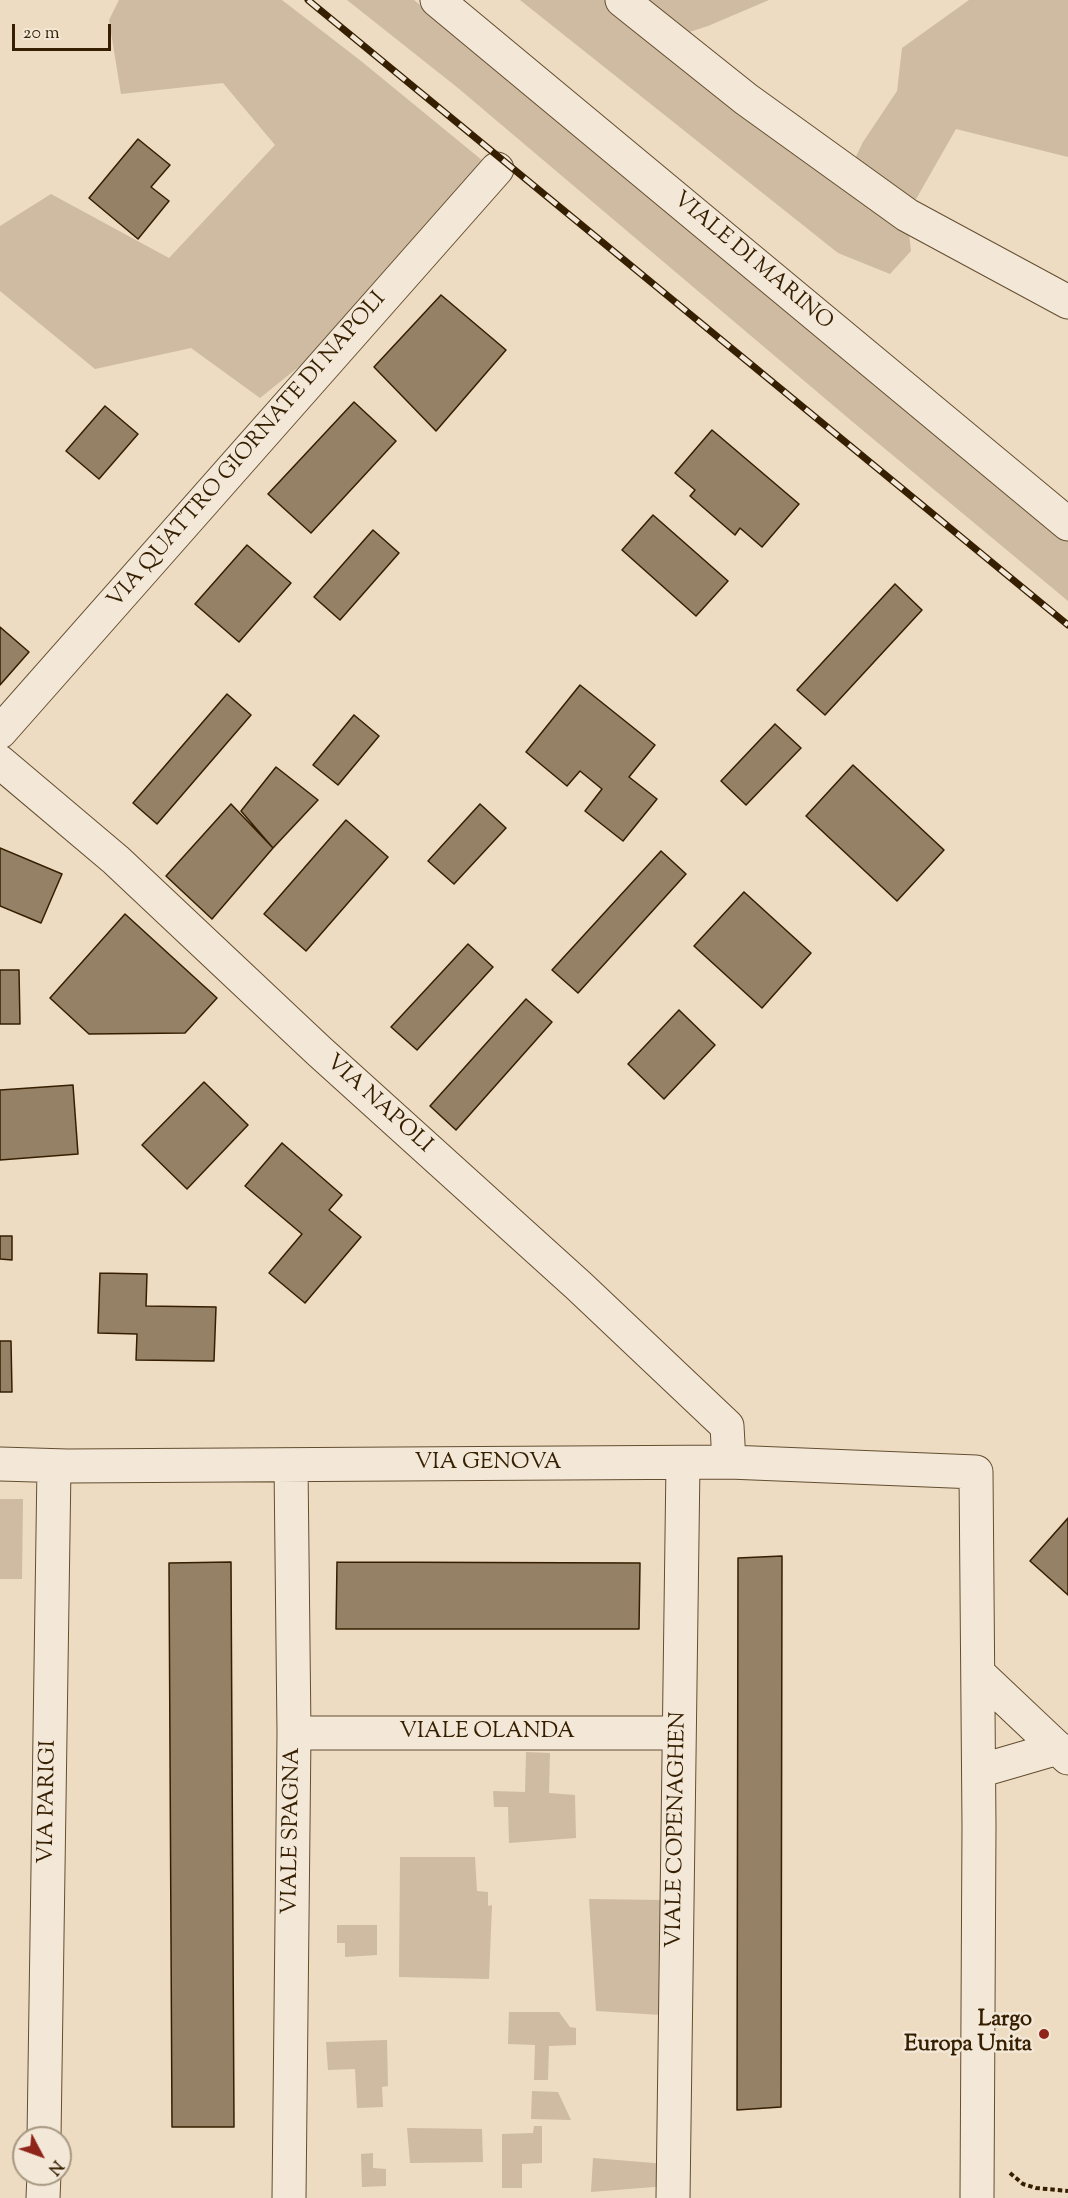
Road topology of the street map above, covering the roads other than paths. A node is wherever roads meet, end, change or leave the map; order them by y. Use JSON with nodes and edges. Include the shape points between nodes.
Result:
{"nodes":[{"id":1,"x":437,"y":0,"type":"edge"},
{"id":2,"x":622,"y":0,"type":"edge"},
{"id":3,"x":497,"y":170,"type":"dead end"},
{"id":4,"x":1068,"y":302,"type":"edge"},
{"id":5,"x":1068,"y":524,"type":"edge"},
{"id":6,"x":0,"y":732,"type":"edge"},
{"id":7,"x":0,"y":762,"type":"edge"},
{"id":8,"x":729,"y":1462,"type":"junction"},
{"id":9,"x":683,"y":1463,"type":"junction"},
{"id":10,"x":0,"y":1464,"type":"edge"},
{"id":11,"x":291,"y":1464,"type":"junction"},
{"id":12,"x":54,"y":1466,"type":"junction"},
{"id":13,"x":978,"y":1673,"type":"junction"},
{"id":14,"x":294,"y":1733,"type":"junction"},
{"id":15,"x":680,"y":1733,"type":"junction"},
{"id":16,"x":1063,"y":1753,"type":"edge"},
{"id":17,"x":979,"y":1770,"type":"junction"},
{"id":18,"x":44,"y":2126,"type":"edge"},
{"id":19,"x":289,"y":2198,"type":"edge"},
{"id":20,"x":673,"y":2198,"type":"edge"},
{"id":21,"x":977,"y":2198,"type":"edge"}],
"edges":[{"from":1,"to":5,"type":"street","name":"VIALE DI MARINO"},
{"from":2,"to":4,"type":"street","via":[[746,99],[907,215]]},
{"from":3,"to":6,"type":"street","name":"VIA QUATTRO GIORNATE DI NAPOLI"},
{"from":7,"to":8,"type":"street","name":"VIA NAPOLI","via":[[116,860],[727,1426]]},
{"from":8,"to":9,"type":"street","name":"VIA GENOVA"},
{"from":8,"to":13,"type":"street","name":"VIA GENOVA","via":[[976,1472]]},
{"from":9,"to":11,"type":"street","name":"VIA GENOVA"},
{"from":9,"to":15,"type":"street","name":"VIALE COPENAGHEN"},
{"from":10,"to":12,"type":"street","name":"VIA GENOVA"},
{"from":11,"to":12,"type":"street","name":"VIA GENOVA"},
{"from":11,"to":14,"type":"street","name":"VIALE SPAGNA"},
{"from":12,"to":18,"type":"street","name":"VIA PARIGI"},
{"from":13,"to":16,"type":"street"},
{"from":13,"to":17,"type":"street"},
{"from":14,"to":15,"type":"street","name":"VIALE OLANDA"},
{"from":14,"to":19,"type":"street","name":"VIALE SPAGNA"},
{"from":15,"to":20,"type":"street","name":"VIALE COPENAGHEN"},
{"from":16,"to":17,"type":"street"},
{"from":17,"to":21,"type":"street"}]}
